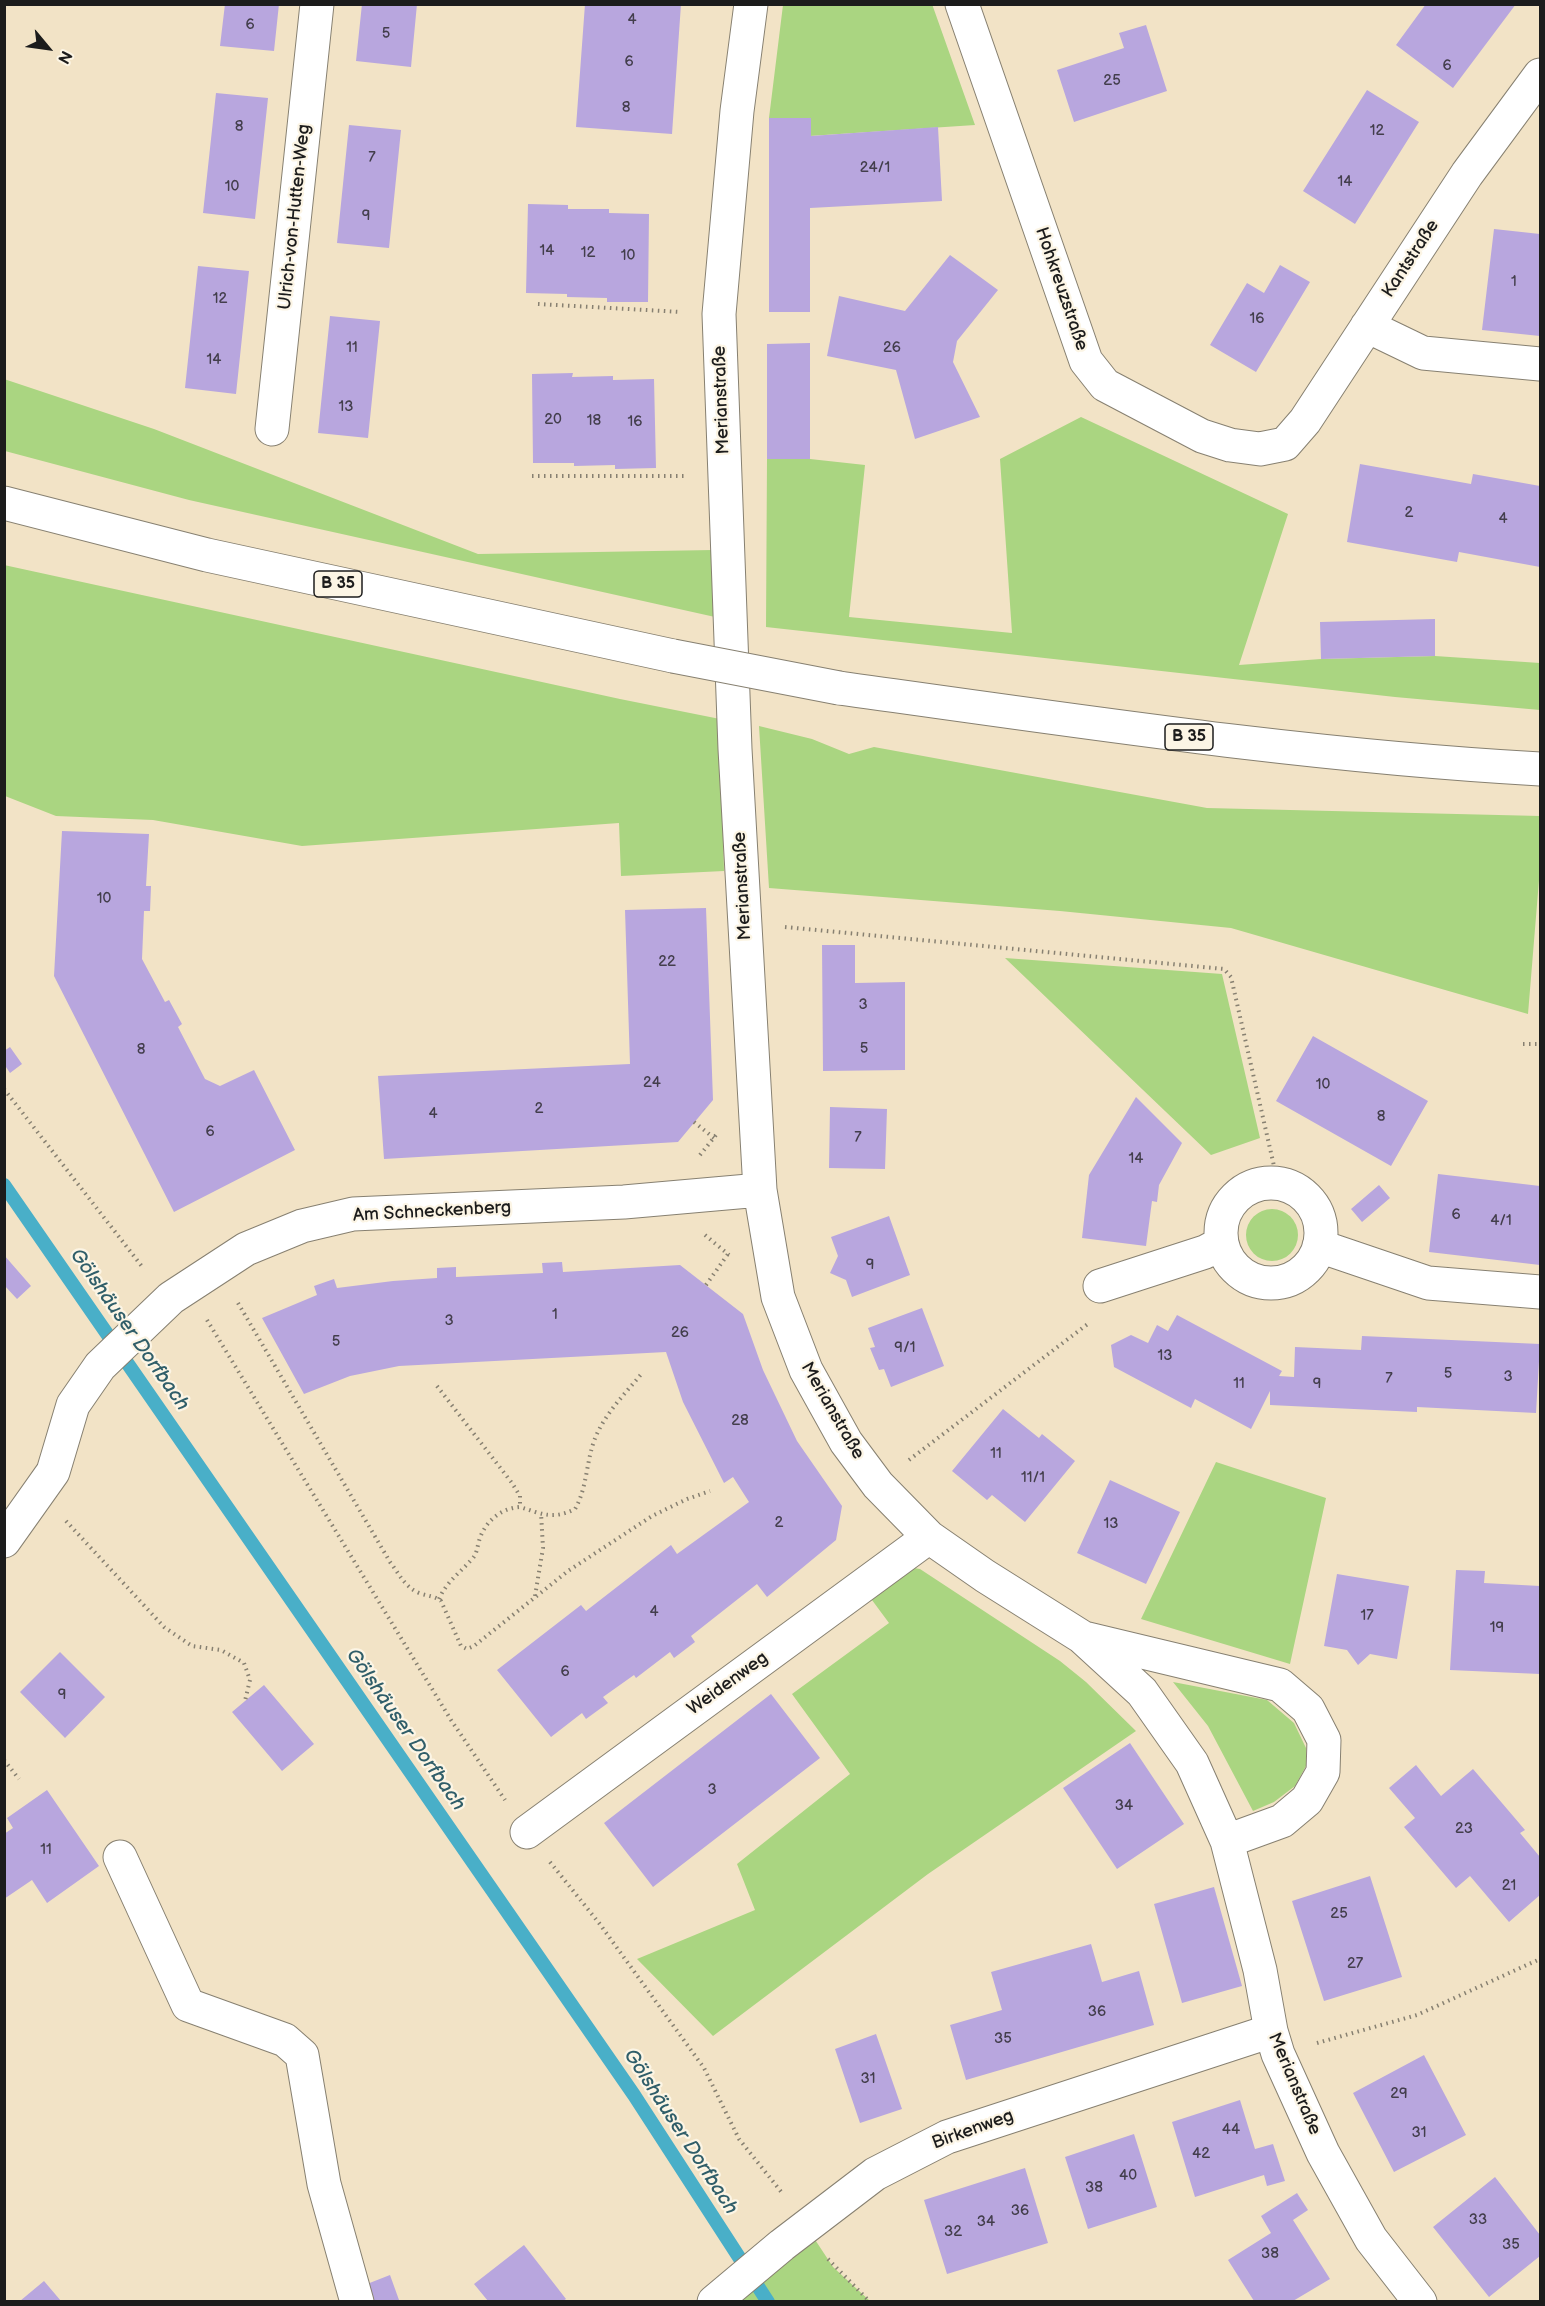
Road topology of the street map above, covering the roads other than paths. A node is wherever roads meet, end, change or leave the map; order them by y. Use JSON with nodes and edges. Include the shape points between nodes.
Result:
{"nodes":[{"id":1,"x":317,"y":4,"type":"edge"},
{"id":2,"x":751,"y":4,"type":"edge"},
{"id":3,"x":962,"y":4,"type":"edge"},
{"id":4,"x":1540,"y":75,"type":"edge"},
{"id":5,"x":1367,"y":326,"type":"junction"},
{"id":6,"x":1540,"y":364,"type":"edge"},
{"id":7,"x":272,"y":429,"type":"dead end"},
{"id":8,"x":1285,"y":444,"type":"joint"},
{"id":9,"x":4,"y":503,"type":"edge"},
{"id":10,"x":1540,"y":769,"type":"edge"},
{"id":11,"x":760,"y":1190,"type":"junction"},
{"id":12,"x":1222,"y":1243,"type":"junction"},
{"id":13,"x":1320,"y":1246,"type":"junction"},
{"id":14,"x":1100,"y":1286,"type":"road end"},
{"id":15,"x":1540,"y":1292,"type":"edge"},
{"id":16,"x":929,"y":1537,"type":"junction"},
{"id":17,"x":4,"y":1541,"type":"edge"},
{"id":18,"x":1082,"y":1637,"type":"junction"},
{"id":19,"x":527,"y":1832,"type":"road end"},
{"id":20,"x":1227,"y":1841,"type":"junction"},
{"id":21,"x":120,"y":1857,"type":"dead end"},
{"id":22,"x":1274,"y":2042,"type":"junction"},
{"id":23,"x":716,"y":2300,"type":"edge"},
{"id":24,"x":357,"y":2301,"type":"edge"},
{"id":25,"x":1420,"y":2301,"type":"edge"}],
"edges":[{"from":1,"to":7,"type":"street","name":"Ulrich-von-Hutten-Weg"},
{"from":2,"to":11,"type":"street","name":"Merianstraße","via":[[719,314],[735,749]]},
{"from":3,"to":8,"type":"street","name":"Hohkreuzstraße","via":[[1086,361],[1105,385],[1202,436],[1260,449]]},
{"from":4,"to":5,"type":"street","name":"Kantstraße","via":[[1467,174]]},
{"from":5,"to":6,"type":"street","via":[[1423,353]]},
{"from":5,"to":8,"type":"street","name":"Kantstraße","via":[[1305,421]]},
{"from":9,"to":10,"type":"street","number":"B 35","bridge":true,"via":[[207,555],[839,688],[1188,737],[1447,764]]},
{"from":11,"to":16,"type":"street","name":"Merianstraße","via":[[778,1297],[806,1370],[846,1442],[878,1485]]},
{"from":11,"to":17,"type":"street","name":"Am Schneckenberg","via":[[624,1202],[353,1214],[302,1226],[246,1249],[179,1293],[100,1366],[73,1405],[54,1472]]},
{"from":12,"to":13,"type":"street","via":[[1239,1271],[1253,1280],[1269,1283],[1286,1281],[1301,1273]]},
{"from":12,"to":13,"type":"street","via":[[1221,1228],[1232,1201],[1256,1184],[1271,1182],[1286,1184],[1312,1202],[1322,1230]]},
{"from":12,"to":14,"type":"street"},
{"from":13,"to":15,"type":"street","via":[[1428,1283]]},
{"from":16,"to":18,"type":"street","name":"Merianstraße"},
{"from":16,"to":19,"type":"street","name":"Weidenweg","via":[[820,1625]]},
{"from":18,"to":20,"type":"street","name":"Merianstraße","via":[[1142,1692],[1192,1763]]},
{"from":18,"to":20,"type":"street","name":"Merianstraße","via":[[1280,1685],[1308,1709],[1324,1740],[1323,1772],[1307,1800],[1282,1821]]},
{"from":20,"to":22,"type":"street","name":"Merianstraße"},
{"from":21,"to":24,"type":"street","via":[[188,2005],[285,2040],[302,2055],[324,2184]]},
{"from":22,"to":23,"type":"street","name":"Birkenweg","via":[[946,2137],[875,2174]]},
{"from":22,"to":25,"type":"street","name":"Merianstraße","via":[[1323,2153],[1371,2239]]}]}
